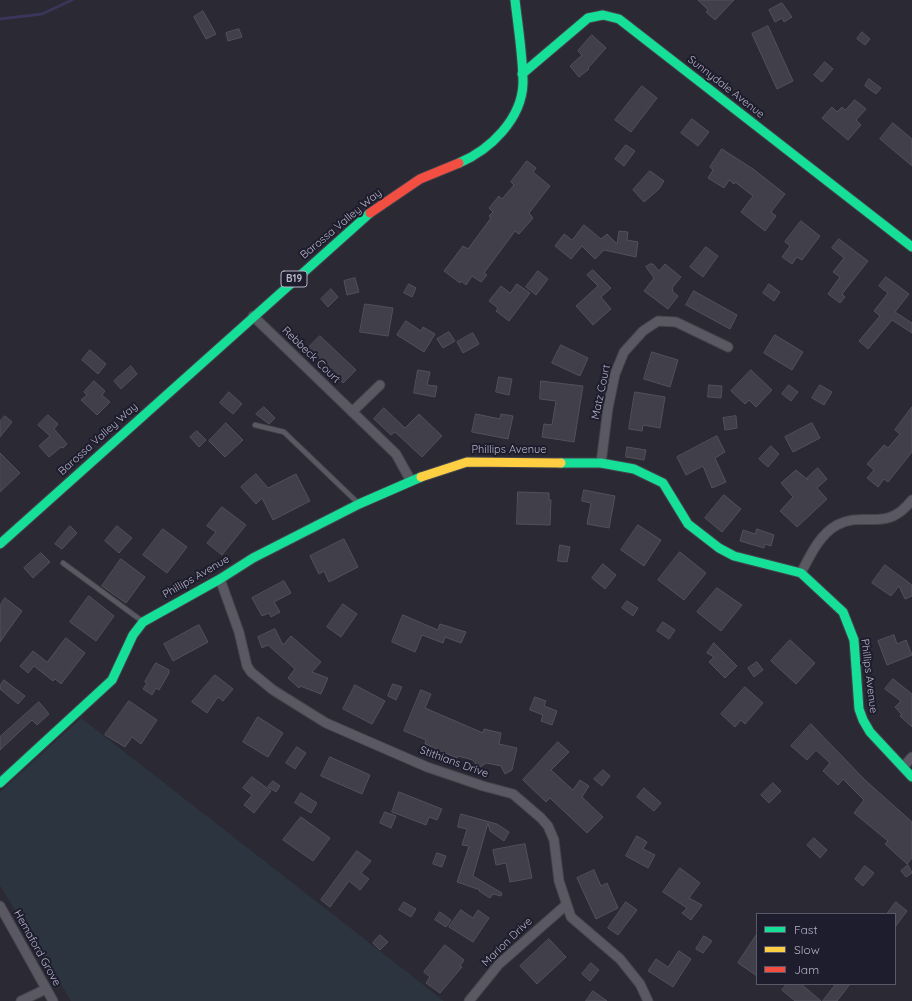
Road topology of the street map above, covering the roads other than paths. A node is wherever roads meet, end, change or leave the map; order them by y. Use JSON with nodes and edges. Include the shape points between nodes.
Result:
{"nodes":[{"id":1,"x":516,"y":0,"type":"edge"},
{"id":2,"x":522,"y":74,"type":"junction"},
{"id":3,"x":912,"y":247,"type":"edge"},
{"id":4,"x":253,"y":316,"type":"junction"},
{"id":5,"x":728,"y":347,"type":"dead end"},
{"id":6,"x":380,"y":385,"type":"dead end"},
{"id":7,"x":352,"y":412,"type":"junction"},
{"id":8,"x":255,"y":425,"type":"dead end"},
{"id":9,"x":601,"y":463,"type":"junction"},
{"id":10,"x":411,"y":481,"type":"junction"},
{"id":11,"x":912,"y":500,"type":"edge"},
{"id":12,"x":359,"y":504,"type":"junction"},
{"id":13,"x":0,"y":544,"type":"edge"},
{"id":14,"x":63,"y":563,"type":"dead end"},
{"id":15,"x":801,"y":573,"type":"junction"},
{"id":16,"x":220,"y":579,"type":"junction"},
{"id":17,"x":143,"y":622,"type":"junction"},
{"id":18,"x":912,"y":758,"type":"edge"},
{"id":19,"x":903,"y":767,"type":"junction"},
{"id":20,"x":912,"y":777,"type":"edge"},
{"id":21,"x":0,"y":783,"type":"edge"},
{"id":22,"x":0,"y":906,"type":"edge"},
{"id":23,"x":566,"y":906,"type":"junction"},
{"id":24,"x":46,"y":989,"type":"junction"},
{"id":25,"x":21,"y":1001,"type":"edge"},
{"id":26,"x":53,"y":1001,"type":"edge"},
{"id":27,"x":469,"y":1001,"type":"edge"},
{"id":28,"x":648,"y":1001,"type":"edge"}],
"edges":[{"from":1,"to":2,"type":"street","name":"Barossa Valley Way","number":"B19"},
{"from":2,"to":3,"type":"street","name":"Sunnydale Avenue","via":[[588,18],[603,15],[619,19]]},
{"from":2,"to":4,"type":"street","name":"Barossa Valley Way","number":"B19","via":[[523,84],[518,106],[496,140],[464,162],[420,179],[380,204]]},
{"from":4,"to":7,"type":"street","name":"Rebbeck Court"},
{"from":4,"to":13,"type":"street","name":"Barossa Valley Way","number":"B19"},
{"from":5,"to":9,"type":"street","name":"Matz Court","via":[[676,322],[658,321],[643,331],[624,352],[615,374]]},
{"from":6,"to":7,"type":"street"},
{"from":7,"to":10,"type":"street","name":"Rebbeck Court","via":[[396,454]]},
{"from":8,"to":12,"type":"lane","via":[[284,432]]},
{"from":9,"to":10,"type":"street","name":"Phillips Avenue","via":[[467,462]]},
{"from":9,"to":15,"type":"street","name":"Phillips Avenue","via":[[634,469],[663,483],[688,524],[719,548],[734,556]]},
{"from":10,"to":12,"type":"street","name":"Phillips Avenue"},
{"from":11,"to":15,"type":"street","via":[[897,515],[889,519],[857,520],[837,526],[820,541]]},
{"from":12,"to":16,"type":"street","name":"Phillips Avenue","via":[[253,558]]},
{"from":14,"to":17,"type":"lane"},
{"from":15,"to":19,"type":"street","name":"Phillips Avenue","via":[[843,612],[854,640],[863,720],[870,732]]},
{"from":16,"to":17,"type":"street","name":"Phillips Avenue"},
{"from":16,"to":23,"type":"street","name":"Stithians Drive","via":[[239,632],[247,666],[273,690],[326,723],[427,767],[513,794],[541,818],[554,840]]},
{"from":17,"to":21,"type":"street","name":"Phillips Avenue","via":[[135,631],[112,680]]},
{"from":18,"to":19,"type":"street"},
{"from":19,"to":20,"type":"street","name":"Phillips Avenue"},
{"from":22,"to":24,"type":"street","name":"Hemaford Grove"},
{"from":23,"to":27,"type":"street","name":"Marion Drive","via":[[499,964]]},
{"from":23,"to":28,"type":"street","name":"Stithians Drive","via":[[571,917],[620,959],[640,984]]},
{"from":24,"to":25,"type":"street"},
{"from":24,"to":26,"type":"street","name":"Hemaford Grove"}]}
